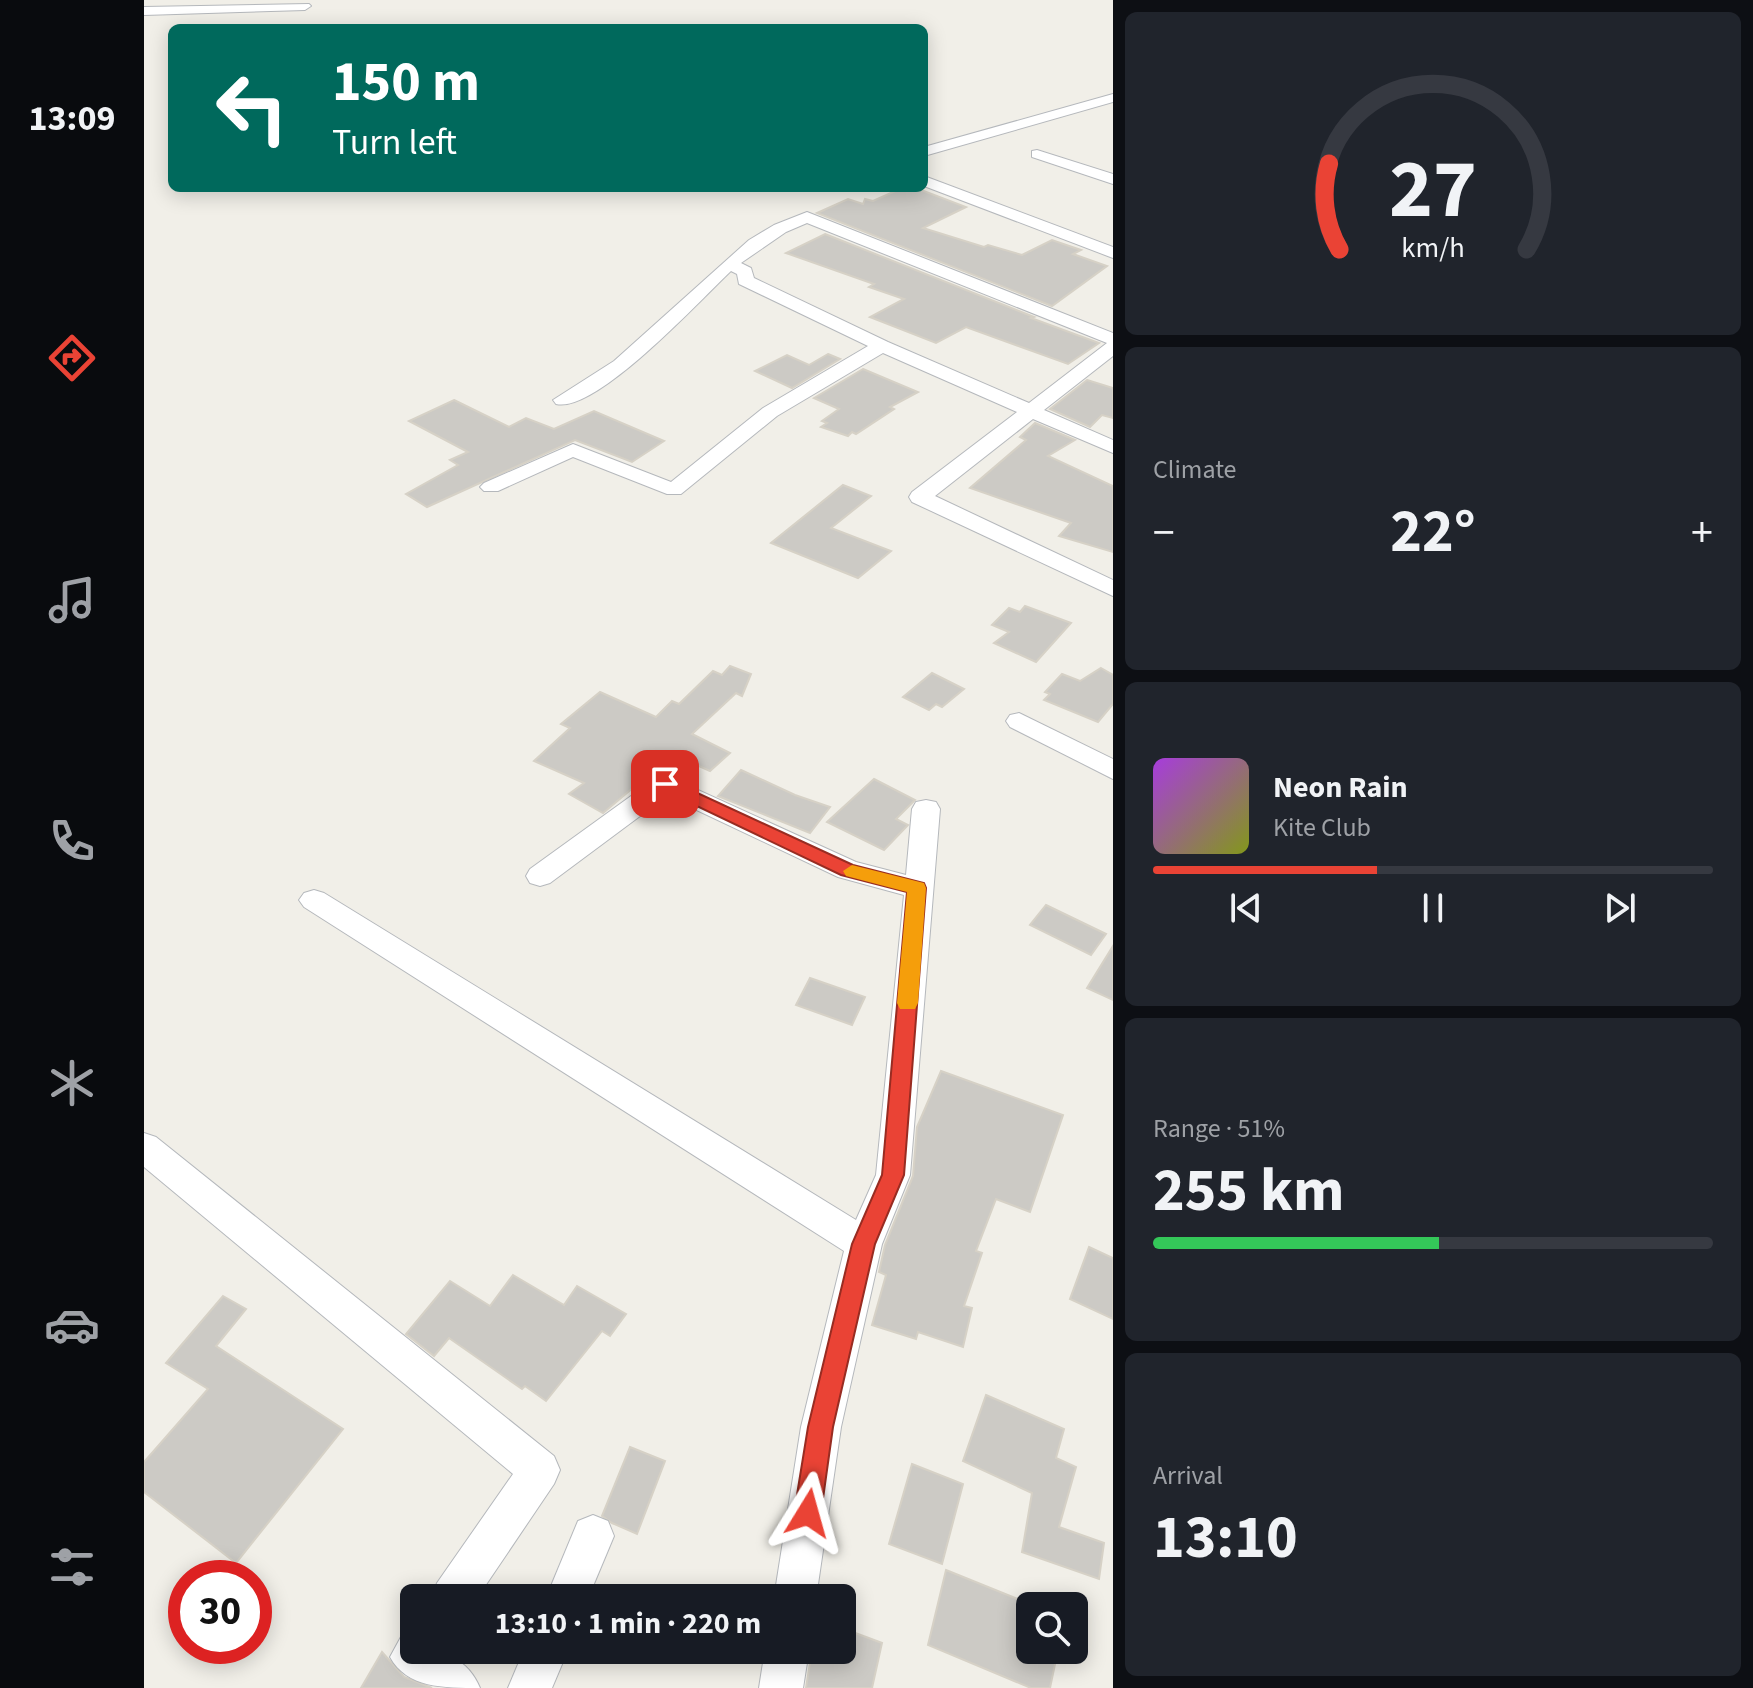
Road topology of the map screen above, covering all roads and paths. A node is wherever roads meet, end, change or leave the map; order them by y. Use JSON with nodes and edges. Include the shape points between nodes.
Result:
{"nodes":[{"id":1,"x":305,"y":6,"type":"dead end"},
{"id":2,"x":144,"y":11,"type":"edge"},
{"id":3,"x":1113,"y":98,"type":"edge"},
{"id":4,"x":928,"y":151,"type":"edge"},
{"id":5,"x":1037,"y":154,"type":"dead end"},
{"id":6,"x":1113,"y":179,"type":"edge"},
{"id":7,"x":928,"y":183,"type":"edge"},
{"id":8,"x":1113,"y":253,"type":"edge"},
{"id":9,"x":731,"y":264,"type":"junction"},
{"id":10,"x":1113,"y":339,"type":"edge"},
{"id":11,"x":882,"y":346,"type":"junction"},
{"id":12,"x":1113,"y":347,"type":"edge"},
{"id":13,"x":563,"y":400,"type":"dead end"},
{"id":14,"x":1034,"y":410,"type":"junction"},
{"id":15,"x":1113,"y":447,"type":"edge"},
{"id":16,"x":491,"y":487,"type":"dead end"},
{"id":17,"x":1113,"y":589,"type":"edge"},
{"id":18,"x":1019,"y":721,"type":"dead end"},
{"id":19,"x":1113,"y":770,"type":"edge"},
{"id":20,"x":926,"y":809,"type":"dead end"},
{"id":21,"x":540,"y":876,"type":"dead end"},
{"id":22,"x":917,"y":888,"type":"junction"},
{"id":23,"x":314,"y":900,"type":"dead end"},
{"id":24,"x":144,"y":1147,"type":"edge"},
{"id":25,"x":864,"y":1244,"type":"junction"},
{"id":26,"x":593,"y":1536,"type":"dead end"},
{"id":27,"x":462,"y":1584,"type":"edge"},
{"id":28,"x":573,"y":1584,"type":"edge"},
{"id":29,"x":797,"y":1584,"type":"edge"},
{"id":30,"x":422,"y":1664,"type":"edge"},
{"id":31,"x":540,"y":1664,"type":"edge"},
{"id":32,"x":785,"y":1664,"type":"edge"},
{"id":33,"x":458,"y":1688,"type":"edge"},
{"id":34,"x":530,"y":1688,"type":"edge"},
{"id":35,"x":781,"y":1688,"type":"edge"}],
"edges":[{"from":1,"to":2,"type":"street"},
{"from":3,"to":4,"type":"street"},
{"from":5,"to":6,"type":"street"},
{"from":7,"to":8,"type":"street"},
{"from":9,"to":10,"type":"street","via":[[785,224],[807,217]]},
{"from":9,"to":11,"type":"street","via":[[745,272],[745,280]]},
{"from":9,"to":13,"type":"street","via":[[621,366]]},
{"from":11,"to":14,"type":"street"},
{"from":11,"to":16,"type":"street","via":[[770,412],[674,490],[573,450]]},
{"from":12,"to":14,"type":"street"},
{"from":14,"to":15,"type":"street"},
{"from":14,"to":17,"type":"street","via":[[920,497]]},
{"from":18,"to":19,"type":"street"},
{"from":20,"to":22,"type":"street"},
{"from":21,"to":22,"type":"street","via":[[665,784],[848,870]]},
{"from":22,"to":25,"type":"street","via":[[893,1175]]},
{"from":23,"to":25,"type":"street"},
{"from":24,"to":27,"type":"street","via":[[540,1470]]},
{"from":25,"to":29,"type":"street","via":[[821,1427]]},
{"from":26,"to":28,"type":"street"},
{"from":30,"to":33,"type":"street"},
{"from":31,"to":34,"type":"street"},
{"from":32,"to":35,"type":"street"}]}
